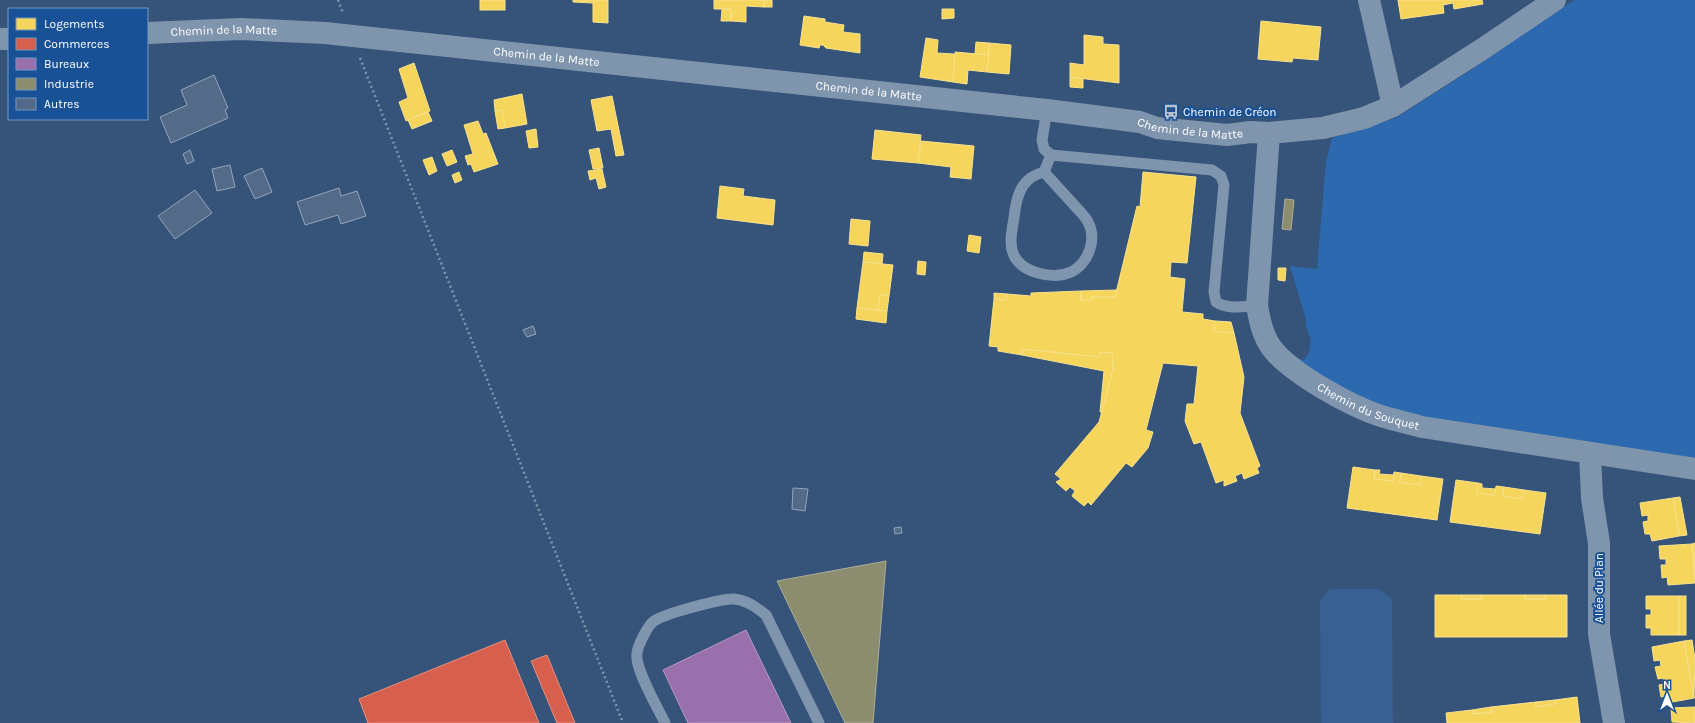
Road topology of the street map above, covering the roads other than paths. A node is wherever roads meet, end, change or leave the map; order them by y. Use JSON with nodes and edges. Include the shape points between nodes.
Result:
{"nodes":[{"id":1,"x":1369,"y":0,"type":"edge"},
{"id":2,"x":1555,"y":0,"type":"edge"},
{"id":3,"x":148,"y":33,"type":"edge"},
{"id":4,"x":1392,"y":106,"type":"junction"},
{"id":5,"x":1047,"y":110,"type":"junction"},
{"id":6,"x":1269,"y":133,"type":"junction"},
{"id":7,"x":1051,"y":155,"type":"junction"},
{"id":8,"x":1044,"y":172,"type":"junction"},
{"id":9,"x":1257,"y":306,"type":"junction"},
{"id":10,"x":1590,"y":453,"type":"junction"},
{"id":11,"x":1695,"y":469,"type":"edge"},
{"id":12,"x":665,"y":723,"type":"edge"},
{"id":13,"x":819,"y":723,"type":"edge"},
{"id":14,"x":1614,"y":723,"type":"edge"}],
"edges":[{"from":1,"to":4,"type":"street"},
{"from":2,"to":4,"type":"street","name":"Chemin de la Matte"},
{"from":3,"to":5,"type":"street","name":"Chemin de la Matte","via":[[241,29],[325,33]]},
{"from":4,"to":6,"type":"street","name":"Chemin de la Matte","via":[[1364,118],[1323,128]]},
{"from":5,"to":6,"type":"street","name":"Chemin de la Matte","via":[[1140,122],[1157,128],[1227,135]]},
{"from":5,"to":7,"type":"lane","via":[[1042,140],[1044,150]]},
{"from":6,"to":9,"type":"street","name":"Chemin du Souquet"},
{"from":7,"to":8,"type":"lane"},
{"from":7,"to":9,"type":"lane","via":[[1212,170],[1221,176],[1224,185],[1214,292],[1216,302],[1221,306],[1231,307]]},
{"from":8,"to":8,"type":"lane","via":[[1088,221],[1092,232],[1088,255],[1070,272],[1048,274],[1028,270],[1017,261],[1012,252],[1011,238],[1021,187],[1034,174]]},
{"from":9,"to":10,"type":"street","name":"Chemin du Souquet","via":[[1262,329],[1274,351],[1303,376],[1337,396],[1379,415],[1422,427]]},
{"from":10,"to":11,"type":"street","name":"Chemin du Souquet"},
{"from":10,"to":14,"type":"street","name":"Allée du Pian","via":[[1592,498],[1599,543],[1599,634]]},
{"from":12,"to":13,"type":"lane","via":[[637,664],[636,652],[643,636],[654,621],[688,608],[734,599],[752,604],[766,615]]}]}
